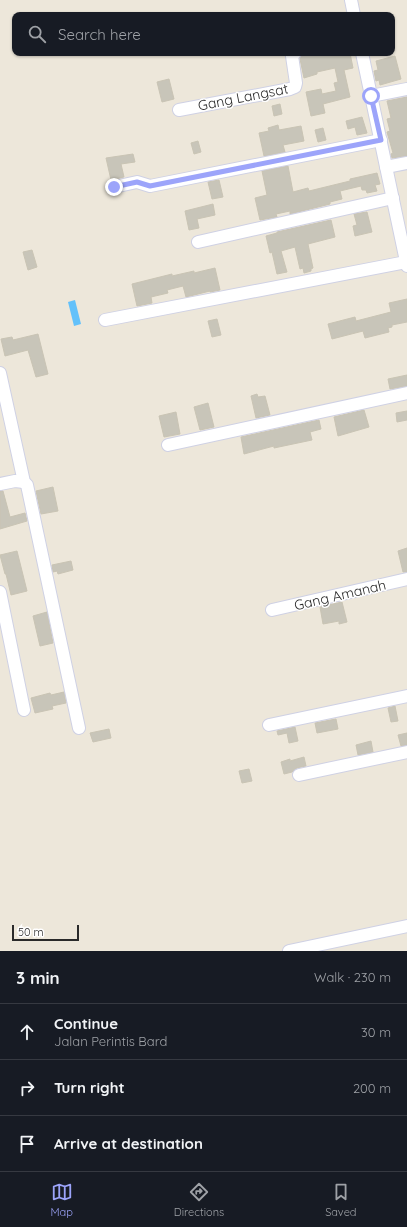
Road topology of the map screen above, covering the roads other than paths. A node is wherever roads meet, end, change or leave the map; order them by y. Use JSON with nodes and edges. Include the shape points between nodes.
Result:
{"nodes":[{"id":1,"x":351,"y":0,"type":"edge"},
{"id":2,"x":353,"y":12,"type":"edge"},
{"id":3,"x":292,"y":56,"type":"edge"},
{"id":4,"x":363,"y":56,"type":"edge"},
{"id":5,"x":407,"y":89,"type":"edge"},
{"id":6,"x":371,"y":96,"type":"junction"},
{"id":7,"x":179,"y":110,"type":"dead end"},
{"id":8,"x":381,"y":140,"type":"junction"},
{"id":9,"x":407,"y":163,"type":"edge"},
{"id":10,"x":386,"y":167,"type":"junction"},
{"id":11,"x":114,"y":187,"type":"dead end"},
{"id":12,"x":393,"y":198,"type":"junction"},
{"id":13,"x":198,"y":242,"type":"dead end"},
{"id":14,"x":405,"y":243,"type":"edge"},
{"id":15,"x":407,"y":264,"type":"edge"},
{"id":16,"x":105,"y":320,"type":"dead end"},
{"id":17,"x":0,"y":373,"type":"edge"},
{"id":18,"x":407,"y":393,"type":"edge"},
{"id":19,"x":168,"y":445,"type":"dead end"},
{"id":20,"x":24,"y":482,"type":"junction"},
{"id":21,"x":0,"y":484,"type":"edge"},
{"id":22,"x":407,"y":579,"type":"edge"},
{"id":23,"x":0,"y":592,"type":"edge"},
{"id":24,"x":272,"y":610,"type":"dead end"},
{"id":25,"x":407,"y":696,"type":"edge"},
{"id":26,"x":24,"y":710,"type":"dead end"},
{"id":27,"x":269,"y":725,"type":"dead end"},
{"id":28,"x":79,"y":728,"type":"dead end"},
{"id":29,"x":407,"y":752,"type":"edge"},
{"id":30,"x":299,"y":774,"type":"dead end"},
{"id":31,"x":407,"y":926,"type":"edge"},
{"id":32,"x":290,"y":951,"type":"edge"}],
"edges":[{"from":1,"to":2,"type":"street"},
{"from":3,"to":7,"type":"street","name":"Gang Langsat","via":[[295,87]]},
{"from":4,"to":6,"type":"street"},
{"from":5,"to":6,"type":"street"},
{"from":6,"to":8,"type":"street"},
{"from":8,"to":10,"type":"street"},
{"from":8,"to":11,"type":"street","via":[[150,186],[137,182]]},
{"from":9,"to":10,"type":"street"},
{"from":10,"to":12,"type":"street"},
{"from":12,"to":13,"type":"street"},
{"from":12,"to":14,"type":"street"},
{"from":14,"to":15,"type":"street"},
{"from":15,"to":16,"type":"street"},
{"from":17,"to":20,"type":"street"},
{"from":18,"to":19,"type":"street"},
{"from":20,"to":21,"type":"street"},
{"from":20,"to":28,"type":"street","via":[[27,485]]},
{"from":22,"to":24,"type":"street","name":"Gang Amanah"},
{"from":23,"to":26,"type":"street"},
{"from":25,"to":27,"type":"street"},
{"from":29,"to":30,"type":"street"},
{"from":31,"to":32,"type":"street"}]}
